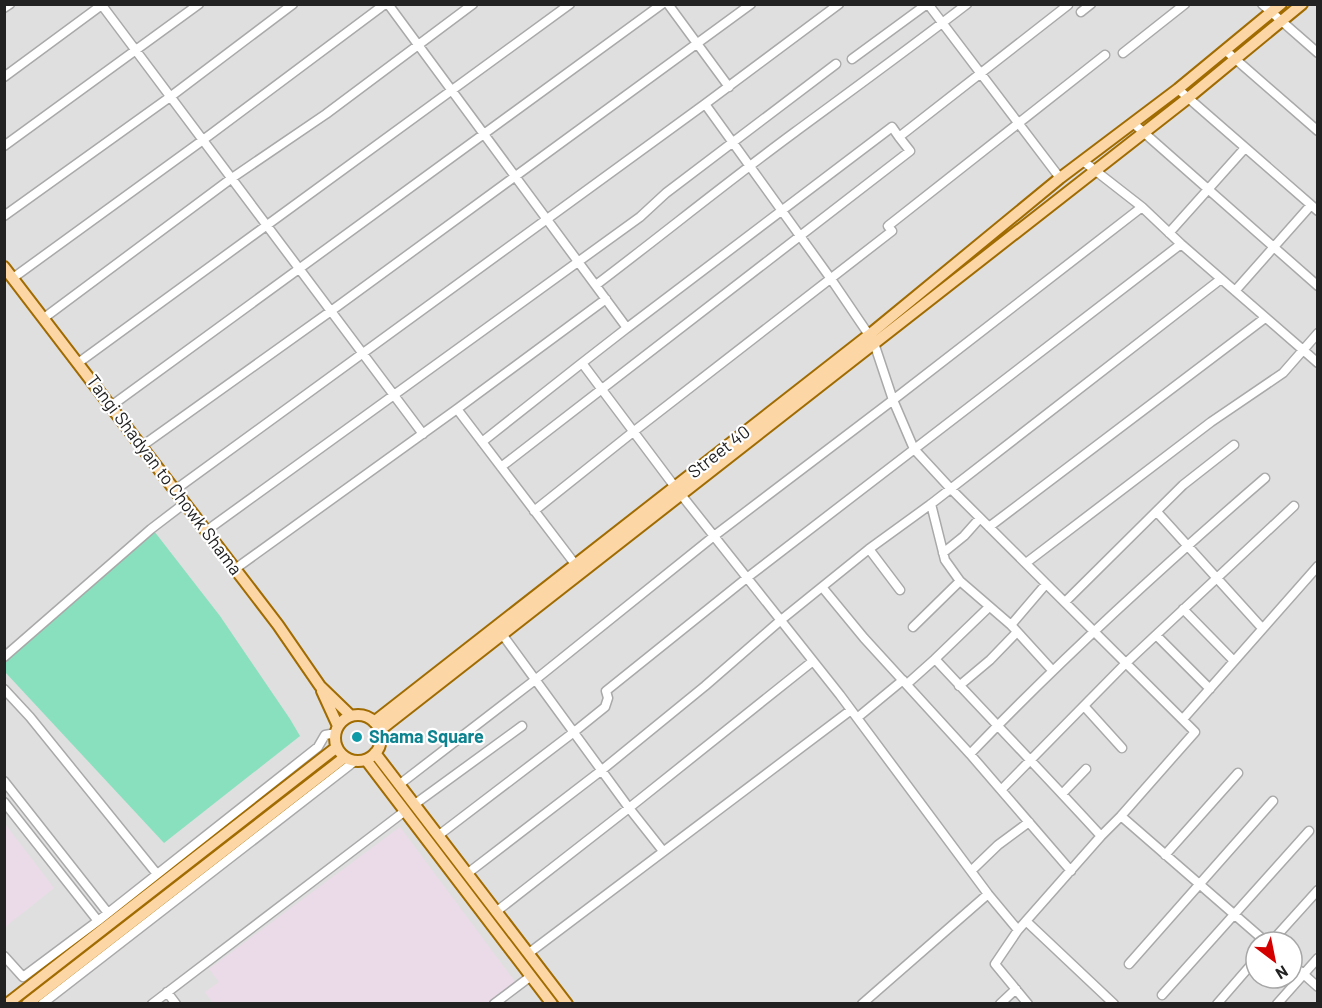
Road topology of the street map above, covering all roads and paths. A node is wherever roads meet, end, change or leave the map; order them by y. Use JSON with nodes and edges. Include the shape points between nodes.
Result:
{"nodes":[{"id":1,"x":10,"y":4,"type":"edge"},
{"id":2,"x":199,"y":4,"type":"edge"},
{"id":3,"x":294,"y":4,"type":"edge"},
{"id":4,"x":386,"y":4,"type":"edge"},
{"id":5,"x":473,"y":4,"type":"edge"},
{"id":6,"x":570,"y":4,"type":"edge"},
{"id":7,"x":662,"y":4,"type":"edge"},
{"id":8,"x":668,"y":4,"type":"edge"},
{"id":9,"x":751,"y":4,"type":"edge"},
{"id":10,"x":839,"y":4,"type":"edge"},
{"id":11,"x":928,"y":4,"type":"edge"},
{"id":12,"x":966,"y":4,"type":"edge"},
{"id":13,"x":1091,"y":4,"type":"edge"},
{"id":14,"x":1185,"y":4,"type":"edge"},
{"id":15,"x":1262,"y":4,"type":"edge"},
{"id":16,"x":1281,"y":4,"type":"edge"},
{"id":17,"x":1302,"y":4,"type":"edge"},
{"id":18,"x":102,"y":5,"type":"edge"},
{"id":19,"x":1068,"y":5,"type":"edge"},
{"id":20,"x":4,"y":8,"type":"edge"},
{"id":21,"x":1081,"y":12,"type":"dead end"},
{"id":22,"x":1271,"y":12,"type":"junction"},
{"id":23,"x":1282,"y":21,"type":"junction"},
{"id":24,"x":942,"y":23,"type":"junction"},
{"id":25,"x":697,"y":44,"type":"junction"},
{"id":26,"x":418,"y":46,"type":"junction"},
{"id":27,"x":136,"y":51,"type":"junction"},
{"id":28,"x":1225,"y":51,"type":"junction"},
{"id":29,"x":1123,"y":53,"type":"dead end"},
{"id":30,"x":1317,"y":53,"type":"edge"},
{"id":31,"x":1105,"y":55,"type":"dead end"},
{"id":32,"x":852,"y":59,"type":"dead end"},
{"id":33,"x":1235,"y":59,"type":"junction"},
{"id":34,"x":836,"y":64,"type":"dead end"},
{"id":35,"x":981,"y":74,"type":"junction"},
{"id":36,"x":4,"y":77,"type":"edge"},
{"id":37,"x":729,"y":87,"type":"junction"},
{"id":38,"x":1178,"y":89,"type":"junction"},
{"id":39,"x":452,"y":91,"type":"junction"},
{"id":40,"x":170,"y":97,"type":"junction"},
{"id":41,"x":1188,"y":98,"type":"junction"},
{"id":42,"x":705,"y":104,"type":"junction"},
{"id":43,"x":1018,"y":122,"type":"junction"},
{"id":44,"x":1133,"y":123,"type":"junction"},
{"id":45,"x":1144,"y":132,"type":"junction"},
{"id":46,"x":1317,"y":132,"type":"edge"},
{"id":47,"x":484,"y":134,"type":"junction"},
{"id":48,"x":899,"y":137,"type":"junction"},
{"id":49,"x":203,"y":140,"type":"junction"},
{"id":50,"x":733,"y":143,"type":"junction"},
{"id":51,"x":4,"y":146,"type":"edge"},
{"id":52,"x":1245,"y":148,"type":"junction"},
{"id":53,"x":1083,"y":161,"type":"junction"},
{"id":54,"x":750,"y":166,"type":"junction"},
{"id":55,"x":1095,"y":171,"type":"junction"},
{"id":56,"x":516,"y":177,"type":"junction"},
{"id":57,"x":232,"y":178,"type":"junction"},
{"id":58,"x":1060,"y":178,"type":"junction"},
{"id":59,"x":1209,"y":189,"type":"junction"},
{"id":60,"x":1142,"y":207,"type":"junction"},
{"id":61,"x":1314,"y":208,"type":"edge"},
{"id":62,"x":782,"y":210,"type":"junction"},
{"id":63,"x":4,"y":216,"type":"edge"},
{"id":64,"x":546,"y":219,"type":"junction"},
{"id":65,"x":267,"y":225,"type":"junction"},
{"id":66,"x":1169,"y":232,"type":"junction"},
{"id":67,"x":800,"y":236,"type":"junction"},
{"id":68,"x":1181,"y":244,"type":"junction"},
{"id":69,"x":1274,"y":247,"type":"junction"},
{"id":70,"x":578,"y":261,"type":"junction"},
{"id":71,"x":4,"y":267,"type":"edge"},
{"id":72,"x":300,"y":268,"type":"junction"},
{"id":73,"x":13,"y":278,"type":"junction"},
{"id":74,"x":831,"y":279,"type":"junction"},
{"id":75,"x":1221,"y":279,"type":"junction"},
{"id":76,"x":596,"y":285,"type":"junction"},
{"id":77,"x":1317,"y":286,"type":"edge"},
{"id":78,"x":1235,"y":291,"type":"junction"},
{"id":79,"x":606,"y":299,"type":"junction"},
{"id":80,"x":332,"y":311,"type":"junction"},
{"id":81,"x":44,"y":318,"type":"junction"},
{"id":82,"x":1265,"y":318,"type":"junction"},
{"id":83,"x":627,"y":328,"type":"junction"},
{"id":84,"x":1317,"y":333,"type":"edge"},
{"id":85,"x":871,"y":339,"type":"junction"},
{"id":86,"x":1303,"y":351,"type":"junction"},
{"id":87,"x":363,"y":352,"type":"junction"},
{"id":88,"x":78,"y":363,"type":"junction"},
{"id":89,"x":582,"y":363,"type":"junction"},
{"id":90,"x":1317,"y":363,"type":"edge"},
{"id":91,"x":602,"y":389,"type":"junction"},
{"id":92,"x":395,"y":395,"type":"junction"},
{"id":93,"x":893,"y":400,"type":"junction"},
{"id":94,"x":111,"y":406,"type":"junction"},
{"id":95,"x":457,"y":409,"type":"junction"},
{"id":96,"x":633,"y":432,"type":"junction"},
{"id":97,"x":423,"y":434,"type":"junction"},
{"id":98,"x":482,"y":442,"type":"junction"},
{"id":99,"x":1234,"y":445,"type":"dead end"},
{"id":100,"x":142,"y":446,"type":"junction"},
{"id":101,"x":914,"y":449,"type":"junction"},
{"id":102,"x":501,"y":467,"type":"junction"},
{"id":103,"x":1265,"y":478,"type":"dead end"},
{"id":104,"x":951,"y":489,"type":"junction"},
{"id":105,"x":175,"y":490,"type":"junction"},
{"id":106,"x":678,"y":490,"type":"junction"},
{"id":107,"x":185,"y":503,"type":"junction"},
{"id":108,"x":931,"y":504,"type":"junction"},
{"id":109,"x":1294,"y":506,"type":"dead end"},
{"id":110,"x":534,"y":511,"type":"junction"},
{"id":111,"x":1156,"y":512,"type":"junction"},
{"id":112,"x":980,"y":518,"type":"junction"},
{"id":113,"x":989,"y":527,"type":"junction"},
{"id":114,"x":206,"y":531,"type":"junction"},
{"id":115,"x":714,"y":536,"type":"junction"},
{"id":116,"x":1187,"y":545,"type":"junction"},
{"id":117,"x":869,"y":549,"type":"junction"},
{"id":118,"x":943,"y":553,"type":"junction"},
{"id":119,"x":1026,"y":563,"type":"junction"},
{"id":120,"x":575,"y":564,"type":"junction"},
{"id":121,"x":1317,"y":566,"type":"edge"},
{"id":122,"x":235,"y":569,"type":"junction"},
{"id":123,"x":748,"y":577,"type":"junction"},
{"id":124,"x":1216,"y":578,"type":"junction"},
{"id":125,"x":960,"y":581,"type":"junction"},
{"id":126,"x":1046,"y":584,"type":"junction"},
{"id":127,"x":822,"y":587,"type":"junction"},
{"id":128,"x":900,"y":590,"type":"dead end"},
{"id":129,"x":1065,"y":602,"type":"junction"},
{"id":130,"x":989,"y":607,"type":"junction"},
{"id":131,"x":1183,"y":609,"type":"junction"},
{"id":132,"x":781,"y":620,"type":"junction"},
{"id":133,"x":1011,"y":624,"type":"junction"},
{"id":134,"x":913,"y":627,"type":"dead end"},
{"id":135,"x":1262,"y":628,"type":"junction"},
{"id":136,"x":499,"y":630,"type":"junction"},
{"id":137,"x":1094,"y":631,"type":"junction"},
{"id":138,"x":1017,"y":633,"type":"junction"},
{"id":139,"x":1156,"y":635,"type":"junction"},
{"id":140,"x":4,"y":657,"type":"edge"},
{"id":141,"x":935,"y":659,"type":"junction"},
{"id":142,"x":1233,"y":660,"type":"junction"},
{"id":143,"x":813,"y":661,"type":"junction"},
{"id":144,"x":1126,"y":663,"type":"junction"},
{"id":145,"x":1052,"y":670,"type":"junction"},
{"id":146,"x":535,"y":680,"type":"junction"},
{"id":147,"x":905,"y":682,"type":"junction"},
{"id":148,"x":320,"y":686,"type":"junction"},
{"id":149,"x":959,"y":686,"type":"junction"},
{"id":150,"x":4,"y":689,"type":"edge"},
{"id":151,"x":1210,"y":689,"type":"junction"},
{"id":152,"x":1084,"y":706,"type":"junction"},
{"id":153,"x":851,"y":710,"type":"junction"},
{"id":154,"x":351,"y":716,"type":"junction"},
{"id":155,"x":857,"y":718,"type":"junction"},
{"id":156,"x":1183,"y":719,"type":"junction"},
{"id":157,"x":377,"y":726,"type":"junction"},
{"id":158,"x":522,"y":726,"type":"dead end"},
{"id":159,"x":997,"y":726,"type":"junction"},
{"id":160,"x":337,"y":729,"type":"junction"},
{"id":161,"x":574,"y":732,"type":"junction"},
{"id":162,"x":337,"y":747,"type":"junction"},
{"id":163,"x":1122,"y":748,"type":"dead end"},
{"id":164,"x":970,"y":754,"type":"junction"},
{"id":165,"x":360,"y":758,"type":"junction"},
{"id":166,"x":1031,"y":760,"type":"junction"},
{"id":167,"x":1086,"y":769,"type":"dead end"},
{"id":168,"x":602,"y":770,"type":"junction"},
{"id":169,"x":1238,"y":772,"type":"dead end"},
{"id":170,"x":4,"y":781,"type":"edge"},
{"id":171,"x":400,"y":784,"type":"junction"},
{"id":172,"x":1002,"y":789,"type":"junction"},
{"id":173,"x":1062,"y":794,"type":"junction"},
{"id":174,"x":1273,"y":801,"type":"dead end"},
{"id":175,"x":4,"y":802,"type":"edge"},
{"id":176,"x":415,"y":804,"type":"junction"},
{"id":177,"x":629,"y":808,"type":"junction"},
{"id":178,"x":405,"y":811,"type":"junction"},
{"id":179,"x":1121,"y":816,"type":"junction"},
{"id":180,"x":1029,"y":822,"type":"junction"},
{"id":181,"x":1309,"y":831,"type":"dead end"},
{"id":182,"x":439,"y":835,"type":"junction"},
{"id":183,"x":1101,"y":836,"type":"junction"},
{"id":184,"x":663,"y":851,"type":"junction"},
{"id":185,"x":1166,"y":855,"type":"junction"},
{"id":186,"x":73,"y":868,"type":"junction"},
{"id":187,"x":971,"y":871,"type":"junction"},
{"id":188,"x":1071,"y":871,"type":"junction"},
{"id":189,"x":468,"y":873,"type":"junction"},
{"id":190,"x":157,"y":874,"type":"junction"},
{"id":191,"x":63,"y":875,"type":"junction"},
{"id":192,"x":1200,"y":884,"type":"junction"},
{"id":193,"x":1317,"y":890,"type":"edge"},
{"id":194,"x":988,"y":894,"type":"junction"},
{"id":195,"x":496,"y":911,"type":"junction"},
{"id":196,"x":113,"y":913,"type":"junction"},
{"id":197,"x":1234,"y":914,"type":"junction"},
{"id":198,"x":98,"y":921,"type":"junction"},
{"id":199,"x":1026,"y":921,"type":"junction"},
{"id":200,"x":126,"y":927,"type":"junction"},
{"id":201,"x":1018,"y":930,"type":"junction"},
{"id":202,"x":1252,"y":930,"type":"edge"},
{"id":203,"x":1282,"y":930,"type":"edge"},
{"id":204,"x":529,"y":953,"type":"junction"},
{"id":205,"x":4,"y":956,"type":"edge"},
{"id":206,"x":1317,"y":958,"type":"edge"},
{"id":207,"x":1129,"y":964,"type":"dead end"},
{"id":208,"x":1244,"y":972,"type":"edge"},
{"id":209,"x":1304,"y":973,"type":"edge"},
{"id":210,"x":1304,"y":975,"type":"edge"},
{"id":211,"x":531,"y":976,"type":"junction"},
{"id":212,"x":1317,"y":987,"type":"edge"},
{"id":213,"x":1016,"y":989,"type":"junction"},
{"id":214,"x":1289,"y":990,"type":"edge"},
{"id":215,"x":50,"y":992,"type":"junction"},
{"id":216,"x":167,"y":992,"type":"junction"},
{"id":217,"x":1161,"y":995,"type":"dead end"},
{"id":218,"x":7,"y":1004,"type":"edge"},
{"id":219,"x":27,"y":1004,"type":"edge"},
{"id":220,"x":42,"y":1004,"type":"edge"},
{"id":221,"x":59,"y":1004,"type":"edge"},
{"id":222,"x":152,"y":1004,"type":"edge"},
{"id":223,"x":176,"y":1004,"type":"edge"},
{"id":224,"x":494,"y":1004,"type":"edge"},
{"id":225,"x":552,"y":1004,"type":"edge"},
{"id":226,"x":567,"y":1004,"type":"edge"},
{"id":227,"x":862,"y":1004,"type":"edge"},
{"id":228,"x":1000,"y":1004,"type":"edge"},
{"id":229,"x":1028,"y":1004,"type":"edge"},
{"id":230,"x":1114,"y":1004,"type":"edge"},
{"id":231,"x":1216,"y":1004,"type":"edge"},
{"id":232,"x":1277,"y":1004,"type":"edge"}],
"edges":[{"from":1,"to":20,"type":"street"},
{"from":2,"to":27,"type":"street"},
{"from":3,"to":40,"type":"street"},
{"from":4,"to":26,"type":"street"},
{"from":4,"to":49,"type":"street"},
{"from":5,"to":26,"type":"street"},
{"from":6,"to":39,"type":"street"},
{"from":7,"to":47,"type":"street"},
{"from":8,"to":25,"type":"street"},
{"from":9,"to":25,"type":"street"},
{"from":10,"to":37,"type":"street"},
{"from":11,"to":24,"type":"street"},
{"from":11,"to":32,"type":"street"},
{"from":12,"to":24,"type":"street"},
{"from":13,"to":21,"type":"street"},
{"from":14,"to":29,"type":"street"},
{"from":15,"to":22,"type":"street"},
{"from":16,"to":22,"type":"main road","name":"Street 40"},
{"from":17,"to":23,"type":"main road"},
{"from":18,"to":27,"type":"street"},
{"from":18,"to":36,"type":"street"},
{"from":19,"to":35,"type":"street"},
{"from":22,"to":23,"type":"street"},
{"from":22,"to":28,"type":"main road","name":"Street 40"},
{"from":23,"to":30,"type":"street"},
{"from":23,"to":33,"type":"main road"},
{"from":24,"to":35,"type":"street"},
{"from":24,"to":54,"type":"street"},
{"from":25,"to":37,"type":"street"},
{"from":25,"to":56,"type":"street"},
{"from":26,"to":39,"type":"street"},
{"from":26,"to":57,"type":"street"},
{"from":27,"to":40,"type":"street"},
{"from":27,"to":51,"type":"street"},
{"from":28,"to":33,"type":"street"},
{"from":28,"to":38,"type":"main road","name":"Street 40"},
{"from":31,"to":43,"type":"street"},
{"from":33,"to":41,"type":"main road"},
{"from":33,"to":46,"type":"street"},
{"from":34,"to":50,"type":"street"},
{"from":35,"to":43,"type":"street"},
{"from":35,"to":48,"type":"street"},
{"from":37,"to":42,"type":"street"},
{"from":38,"to":41,"type":"street"},
{"from":38,"to":44,"type":"main road","name":"Street 40"},
{"from":39,"to":47,"type":"street"},
{"from":39,"to":65,"type":"street"},
{"from":40,"to":49,"type":"street"},
{"from":40,"to":63,"type":"street"},
{"from":41,"to":45,"type":"main road"},
{"from":41,"to":52,"type":"street"},
{"from":42,"to":50,"type":"street"},
{"from":42,"to":64,"type":"street"},
{"from":43,"to":58,"type":"street"},
{"from":43,"to":74,"type":"street","via":[[888,226],[892,231]]},
{"from":44,"to":45,"type":"street"},
{"from":44,"to":53,"type":"main road","name":"Street 40"},
{"from":45,"to":55,"type":"main road"},
{"from":45,"to":59,"type":"street"},
{"from":47,"to":56,"type":"street"},
{"from":47,"to":72,"type":"street"},
{"from":48,"to":62,"type":"street","via":[[892,127]]},
{"from":48,"to":67,"type":"street","via":[[909,151]]},
{"from":49,"to":57,"type":"street"},
{"from":49,"to":73,"type":"street"},
{"from":50,"to":54,"type":"street"},
{"from":50,"to":70,"type":"street"},
{"from":52,"to":59,"type":"street"},
{"from":52,"to":61,"type":"street"},
{"from":53,"to":55,"type":"street"},
{"from":53,"to":58,"type":"main road","name":"Street 40"},
{"from":54,"to":62,"type":"street"},
{"from":54,"to":76,"type":"street"},
{"from":55,"to":60,"type":"street"},
{"from":55,"to":85,"type":"main road"},
{"from":56,"to":64,"type":"street"},
{"from":56,"to":80,"type":"street"},
{"from":57,"to":65,"type":"street"},
{"from":57,"to":81,"type":"street"},
{"from":58,"to":85,"type":"main road","name":"Street 40"},
{"from":59,"to":66,"type":"street"},
{"from":59,"to":69,"type":"street"},
{"from":60,"to":66,"type":"street"},
{"from":60,"to":93,"type":"street"},
{"from":61,"to":69,"type":"street"},
{"from":62,"to":67,"type":"street"},
{"from":62,"to":83,"type":"street"},
{"from":64,"to":70,"type":"street"},
{"from":64,"to":87,"type":"street"},
{"from":65,"to":72,"type":"street"},
{"from":65,"to":88,"type":"street"},
{"from":66,"to":68,"type":"street"},
{"from":67,"to":74,"type":"street"},
{"from":67,"to":91,"type":"street"},
{"from":68,"to":75,"type":"street"},
{"from":68,"to":101,"type":"street"},
{"from":69,"to":77,"type":"street"},
{"from":69,"to":78,"type":"street"},
{"from":70,"to":76,"type":"street"},
{"from":70,"to":92,"type":"street"},
{"from":71,"to":73,"type":"main road","name":"Tangi Shadyan to Chowk Shama"},
{"from":72,"to":80,"type":"street"},
{"from":72,"to":94,"type":"street"},
{"from":73,"to":81,"type":"main road","name":"Tangi Shadyan to Chowk Shama"},
{"from":74,"to":85,"type":"street"},
{"from":74,"to":96,"type":"street"},
{"from":75,"to":78,"type":"street"},
{"from":75,"to":104,"type":"street"},
{"from":76,"to":79,"type":"street"},
{"from":78,"to":82,"type":"street"},
{"from":79,"to":83,"type":"street"},
{"from":79,"to":95,"type":"street"},
{"from":80,"to":87,"type":"street"},
{"from":80,"to":100,"type":"street"},
{"from":81,"to":88,"type":"main road","name":"Tangi Shadyan to Chowk Shama"},
{"from":82,"to":86,"type":"street"},
{"from":82,"to":113,"type":"street"},
{"from":83,"to":89,"type":"street"},
{"from":84,"to":86,"type":"street"},
{"from":85,"to":93,"type":"street"},
{"from":85,"to":106,"type":"main road","name":"Street 40"},
{"from":86,"to":90,"type":"street"},
{"from":86,"to":119,"type":"street","via":[[1283,373],[1211,422]]},
{"from":87,"to":92,"type":"street"},
{"from":87,"to":105,"type":"street"},
{"from":88,"to":94,"type":"main road","name":"Tangi Shadyan to Chowk Shama"},
{"from":89,"to":91,"type":"street"},
{"from":89,"to":98,"type":"street"},
{"from":91,"to":96,"type":"street"},
{"from":91,"to":102,"type":"street"},
{"from":92,"to":97,"type":"street"},
{"from":92,"to":114,"type":"street"},
{"from":93,"to":101,"type":"street"},
{"from":93,"to":115,"type":"street"},
{"from":94,"to":100,"type":"main road","name":"Tangi Shadyan to Chowk Shama"},
{"from":95,"to":97,"type":"street"},
{"from":95,"to":98,"type":"street"},
{"from":96,"to":106,"type":"street"},
{"from":96,"to":110,"type":"street"},
{"from":97,"to":122,"type":"street"},
{"from":98,"to":102,"type":"street"},
{"from":99,"to":111,"type":"street"},
{"from":100,"to":105,"type":"main road","name":"Tangi Shadyan to Chowk Shama"},
{"from":101,"to":104,"type":"street"},
{"from":101,"to":123,"type":"street"},
{"from":102,"to":110,"type":"street"},
{"from":103,"to":116,"type":"street"},
{"from":104,"to":108,"type":"street"},
{"from":104,"to":112,"type":"street"},
{"from":105,"to":107,"type":"main road","name":"Tangi Shadyan to Chowk Shama"},
{"from":106,"to":115,"type":"street"},
{"from":106,"to":120,"type":"main road","name":"Street 40"},
{"from":106,"to":136,"type":"main road"},
{"from":107,"to":114,"type":"main road","name":"Tangi Shadyan to Chowk Shama"},
{"from":107,"to":140,"type":"street"},
{"from":108,"to":117,"type":"street"},
{"from":108,"to":118,"type":"street"},
{"from":109,"to":124,"type":"street"},
{"from":110,"to":120,"type":"street"},
{"from":111,"to":116,"type":"street"},
{"from":111,"to":129,"type":"street"},
{"from":112,"to":113,"type":"street"},
{"from":112,"to":118,"type":"street"},
{"from":113,"to":119,"type":"street"},
{"from":114,"to":122,"type":"main road","name":"Tangi Shadyan to Chowk Shama"},
{"from":115,"to":123,"type":"street"},
{"from":115,"to":146,"type":"street"},
{"from":116,"to":124,"type":"street"},
{"from":116,"to":137,"type":"street"},
{"from":117,"to":127,"type":"street"},
{"from":117,"to":128,"type":"street"},
{"from":118,"to":125,"type":"street"},
{"from":119,"to":126,"type":"street"},
{"from":120,"to":136,"type":"main road","name":"Street 40"},
{"from":121,"to":135,"type":"street"},
{"from":122,"to":148,"type":"main road","name":"Tangi Shadyan to Chowk Shama"},
{"from":123,"to":132,"type":"street"},
{"from":123,"to":161,"type":"street","via":[[606,691],[605,708]]},
{"from":124,"to":131,"type":"street"},
{"from":124,"to":135,"type":"street"},
{"from":125,"to":130,"type":"street"},
{"from":125,"to":134,"type":"street"},
{"from":126,"to":129,"type":"street"},
{"from":126,"to":133,"type":"street"},
{"from":127,"to":132,"type":"street"},
{"from":127,"to":147,"type":"street"},
{"from":129,"to":137,"type":"street"},
{"from":130,"to":133,"type":"street"},
{"from":130,"to":141,"type":"street"},
{"from":131,"to":139,"type":"street"},
{"from":131,"to":142,"type":"street"},
{"from":132,"to":143,"type":"street"},
{"from":132,"to":168,"type":"street"},
{"from":133,"to":138,"type":"street"},
{"from":135,"to":142,"type":"street"},
{"from":136,"to":146,"type":"street"},
{"from":136,"to":157,"type":"main road"},
{"from":137,"to":144,"type":"street"},
{"from":137,"to":145,"type":"street"},
{"from":138,"to":145,"type":"street"},
{"from":138,"to":149,"type":"street"},
{"from":139,"to":144,"type":"street"},
{"from":139,"to":151,"type":"street"},
{"from":141,"to":147,"type":"street"},
{"from":141,"to":149,"type":"street"},
{"from":142,"to":151,"type":"street"},
{"from":143,"to":153,"type":"street"},
{"from":143,"to":177,"type":"street"},
{"from":144,"to":152,"type":"street"},
{"from":144,"to":156,"type":"street"},
{"from":145,"to":159,"type":"street"},
{"from":146,"to":161,"type":"street"},
{"from":146,"to":171,"type":"street"},
{"from":147,"to":155,"type":"street"},
{"from":147,"to":164,"type":"street"},
{"from":148,"to":154,"type":"main road"},
{"from":148,"to":160,"type":"main road"},
{"from":149,"to":159,"type":"street"},
{"from":150,"to":190,"type":"street"},
{"from":151,"to":156,"type":"street"},
{"from":152,"to":163,"type":"street"},
{"from":152,"to":166,"type":"street"},
{"from":153,"to":155,"type":"street"},
{"from":153,"to":184,"type":"street"},
{"from":154,"to":157,"type":"main road","via":[[363,716]]},
{"from":154,"to":160,"type":"main road"},
{"from":155,"to":187,"type":"street"},
{"from":156,"to":179,"type":"street","via":[[1195,734]]},
{"from":157,"to":165,"type":"main road","via":[[380,746]]},
{"from":158,"to":176,"type":"street"},
{"from":159,"to":164,"type":"street"},
{"from":159,"to":166,"type":"street"},
{"from":160,"to":162,"type":"main road"},
{"from":160,"to":190,"type":"street"},
{"from":161,"to":168,"type":"street"},
{"from":161,"to":182,"type":"street"},
{"from":162,"to":165,"type":"main road"},
{"from":162,"to":196,"type":"main road"},
{"from":164,"to":172,"type":"street"},
{"from":165,"to":171,"type":"main road"},
{"from":165,"to":178,"type":"main road"},
{"from":165,"to":200,"type":"main road"},
{"from":165,"to":215,"type":"street"},
{"from":166,"to":172,"type":"street"},
{"from":166,"to":173,"type":"street"},
{"from":167,"to":173,"type":"street"},
{"from":168,"to":177,"type":"street"},
{"from":168,"to":189,"type":"street"},
{"from":169,"to":185,"type":"street"},
{"from":170,"to":186,"type":"street"},
{"from":171,"to":176,"type":"main road"},
{"from":172,"to":180,"type":"street"},
{"from":173,"to":183,"type":"street"},
{"from":174,"to":192,"type":"street"},
{"from":175,"to":191,"type":"street"},
{"from":176,"to":182,"type":"main road"},
{"from":177,"to":184,"type":"street"},
{"from":177,"to":195,"type":"street"},
{"from":178,"to":211,"type":"main road"},
{"from":178,"to":216,"type":"street"},
{"from":179,"to":183,"type":"street"},
{"from":179,"to":185,"type":"street"},
{"from":180,"to":187,"type":"street"},
{"from":180,"to":188,"type":"street"},
{"from":181,"to":197,"type":"street"},
{"from":182,"to":189,"type":"main road"},
{"from":183,"to":188,"type":"street"},
{"from":184,"to":204,"type":"street"},
{"from":185,"to":192,"type":"street"},
{"from":186,"to":191,"type":"street"},
{"from":186,"to":196,"type":"street"},
{"from":187,"to":194,"type":"street"},
{"from":188,"to":199,"type":"street"},
{"from":189,"to":195,"type":"main road"},
{"from":190,"to":196,"type":"street"},
{"from":191,"to":198,"type":"street"},
{"from":192,"to":197,"type":"street"},
{"from":192,"to":207,"type":"street"},
{"from":193,"to":203,"type":"street"},
{"from":194,"to":201,"type":"street"},
{"from":194,"to":227,"type":"street"},
{"from":195,"to":204,"type":"main road"},
{"from":196,"to":198,"type":"street"},
{"from":196,"to":200,"type":"main road"},
{"from":196,"to":218,"type":"main road"},
{"from":197,"to":202,"type":"street"},
{"from":197,"to":217,"type":"street"},
{"from":198,"to":205,"type":"street","via":[[23,977]]},
{"from":199,"to":201,"type":"street"},
{"from":199,"to":230,"type":"street"},
{"from":200,"to":215,"type":"main road"},
{"from":201,"to":213,"type":"street","via":[[995,964]]},
{"from":204,"to":226,"type":"main road"},
{"from":206,"to":209,"type":"street"},
{"from":208,"to":231,"type":"street"},
{"from":210,"to":212,"type":"street"},
{"from":211,"to":224,"type":"street"},
{"from":211,"to":225,"type":"main road"},
{"from":213,"to":228,"type":"street"},
{"from":213,"to":229,"type":"street"},
{"from":214,"to":232,"type":"street"},
{"from":215,"to":219,"type":"main road"},
{"from":215,"to":220,"type":"street"},
{"from":215,"to":221,"type":"street"},
{"from":216,"to":222,"type":"street"},
{"from":216,"to":223,"type":"street"}]}
